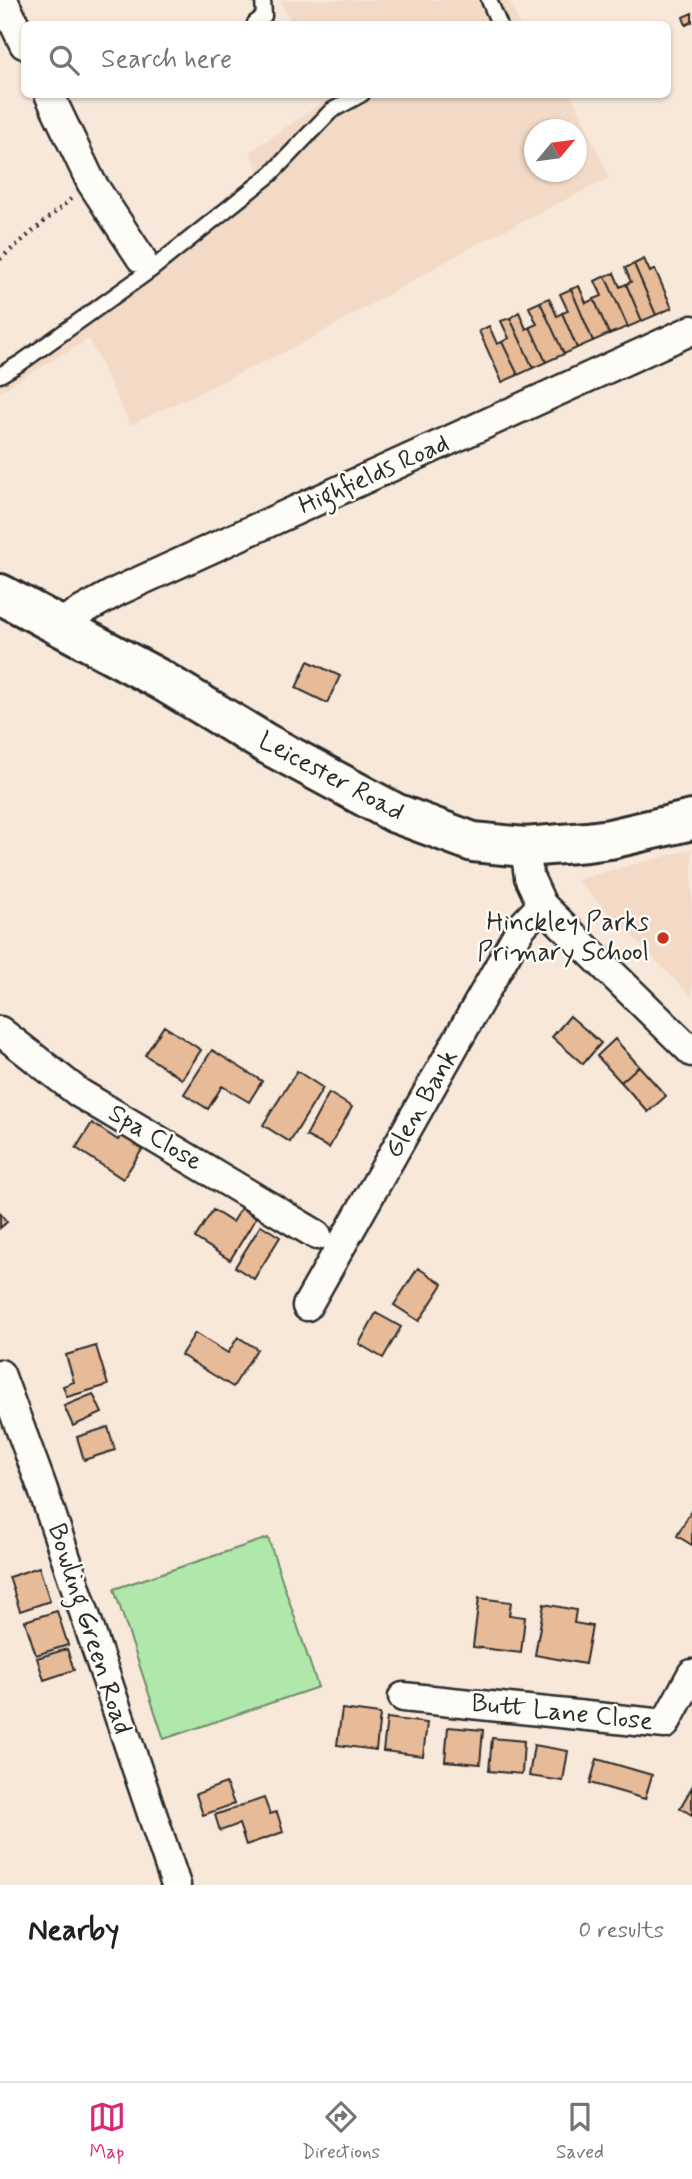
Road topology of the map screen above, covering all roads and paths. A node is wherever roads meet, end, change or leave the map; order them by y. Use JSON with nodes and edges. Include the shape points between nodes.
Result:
{"nodes":[{"id":1,"x":3,"y":0,"type":"edge"},
{"id":2,"x":263,"y":0,"type":"edge"},
{"id":3,"x":489,"y":0,"type":"edge"},
{"id":4,"x":258,"y":21,"type":"edge"},
{"id":5,"x":498,"y":21,"type":"edge"},
{"id":6,"x":21,"y":38,"type":"edge"},
{"id":7,"x":51,"y":98,"type":"edge"},
{"id":8,"x":355,"y":98,"type":"edge"},
{"id":9,"x":91,"y":182,"type":"junction"},
{"id":10,"x":141,"y":258,"type":"dead end"},
{"id":11,"x":0,"y":259,"type":"edge"},
{"id":12,"x":692,"y":330,"type":"edge"},
{"id":13,"x":0,"y":375,"type":"edge"},
{"id":14,"x":0,"y":594,"type":"edge"},
{"id":15,"x":58,"y":624,"type":"junction"},
{"id":16,"x":692,"y":820,"type":"edge"},
{"id":17,"x":525,"y":847,"type":"junction"},
{"id":18,"x":542,"y":905,"type":"junction"},
{"id":19,"x":0,"y":1031,"type":"edge"},
{"id":20,"x":692,"y":1052,"type":"edge"},
{"id":21,"x":317,"y":1235,"type":"dead end"},
{"id":22,"x":307,"y":1306,"type":"dead end"},
{"id":23,"x":0,"y":1374,"type":"edge"},
{"id":24,"x":692,"y":1674,"type":"edge"},
{"id":25,"x":403,"y":1697,"type":"dead end"},
{"id":26,"x":176,"y":1885,"type":"edge"}],
"edges":[{"from":1,"to":6,"type":"street"},
{"from":2,"to":4,"type":"lane","via":[[264,16]]},
{"from":3,"to":5,"type":"lane"},
{"from":7,"to":9,"type":"street"},
{"from":8,"to":13,"type":"lane","via":[[331,111],[271,174],[152,270]]},
{"from":9,"to":10,"type":"street"},
{"from":9,"to":11,"type":"path"},
{"from":12,"to":15,"type":"street","name":"Highfields Road","via":[[118,591]]},
{"from":14,"to":15,"type":"main road","name":"Leicester Road"},
{"from":15,"to":17,"type":"main road","name":"Leicester Road","via":[[395,813],[472,842]]},
{"from":16,"to":17,"type":"main road","name":"Leicester Road","via":[[610,839]]},
{"from":17,"to":18,"type":"street","via":[[529,877]]},
{"from":18,"to":20,"type":"street"},
{"from":18,"to":22,"type":"street","name":"Glen Bank","via":[[522,926]]},
{"from":19,"to":21,"type":"street","name":"Spa Close","via":[[79,1093]]},
{"from":23,"to":26,"type":"street","name":"Bowling Green Road"},
{"from":24,"to":25,"type":"street","name":"Butt Lane Close","via":[[665,1724]]}]}
